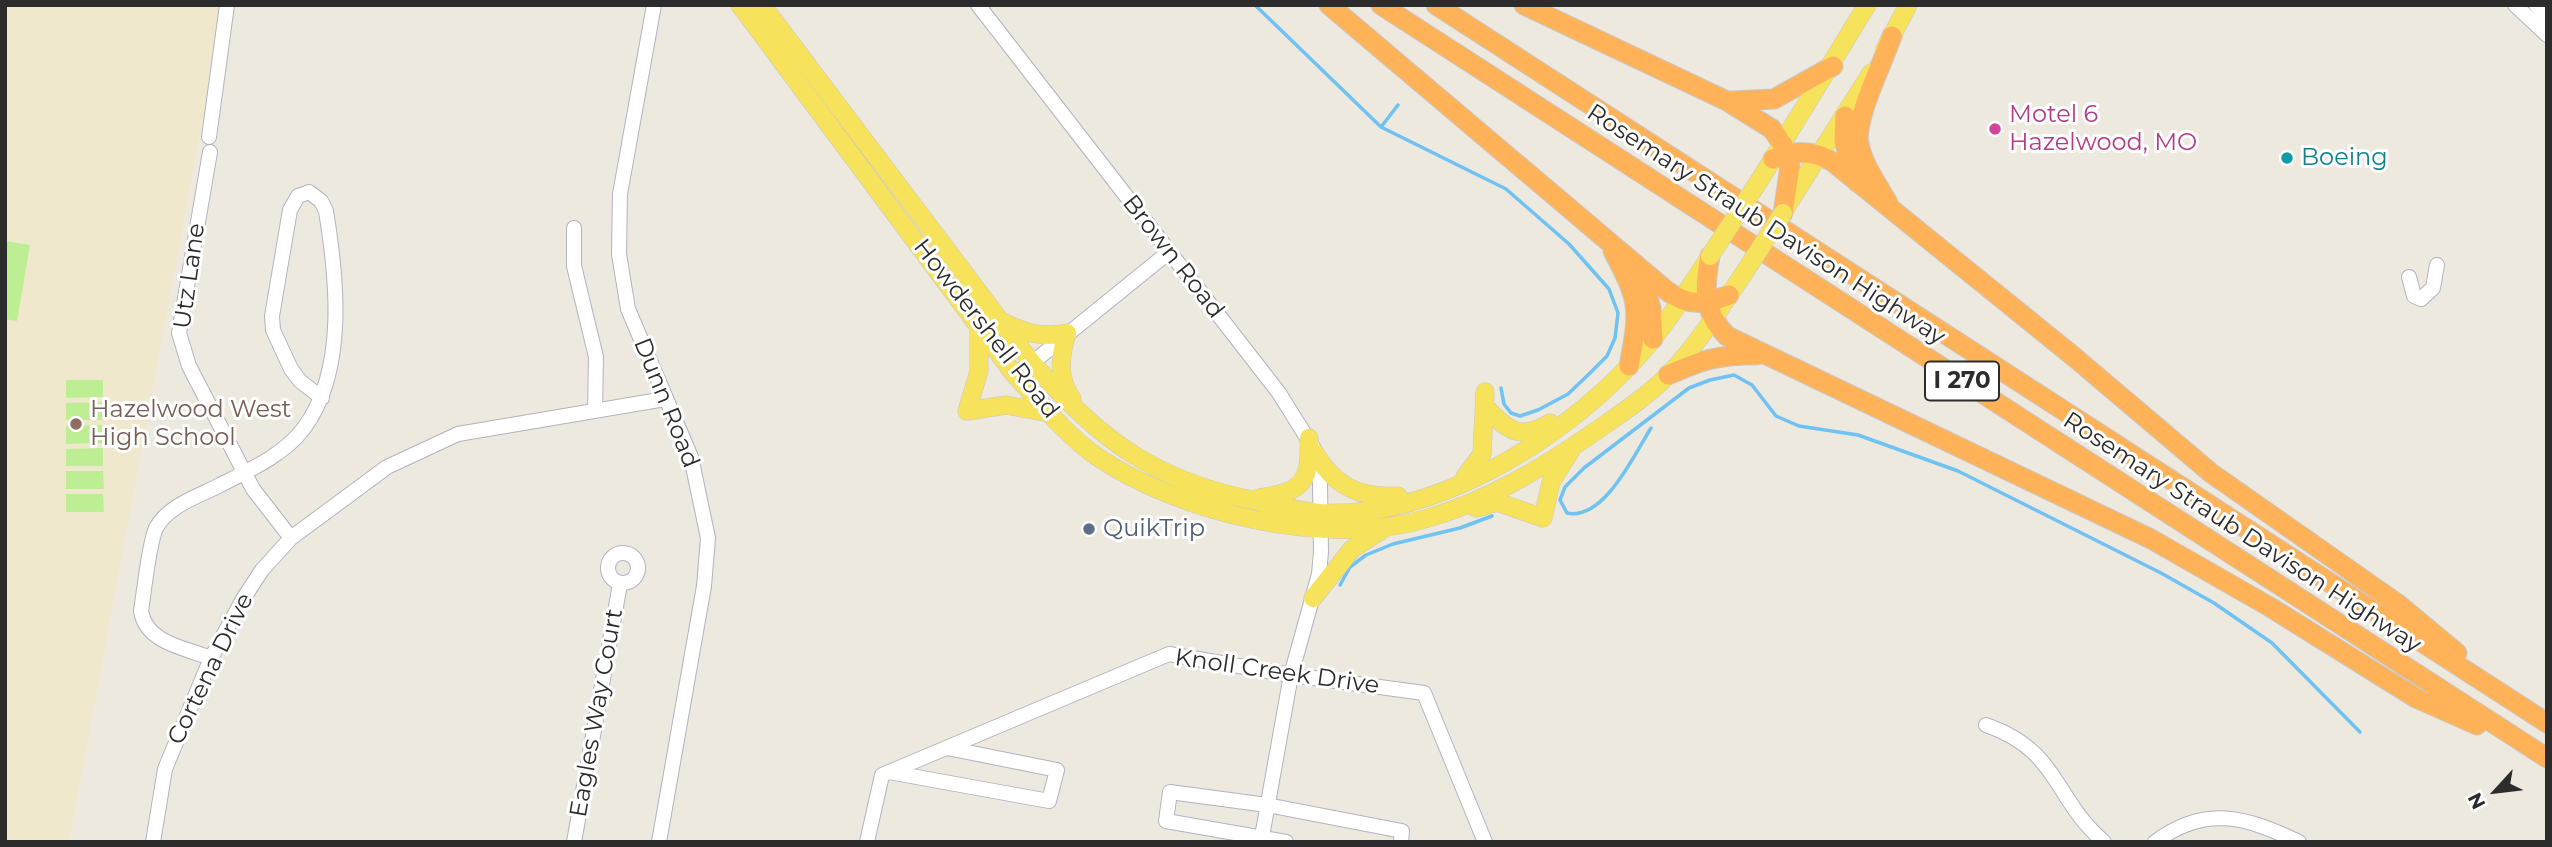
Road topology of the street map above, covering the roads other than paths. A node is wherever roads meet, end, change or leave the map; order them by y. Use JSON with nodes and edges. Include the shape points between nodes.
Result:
{"nodes":[{"id":1,"x":227,"y":5,"type":"edge"},
{"id":2,"x":654,"y":5,"type":"edge"},
{"id":3,"x":740,"y":5,"type":"edge"},
{"id":4,"x":761,"y":5,"type":"edge"},
{"id":5,"x":978,"y":5,"type":"edge"},
{"id":6,"x":1329,"y":5,"type":"edge"},
{"id":7,"x":1381,"y":5,"type":"edge"},
{"id":8,"x":1436,"y":5,"type":"edge"},
{"id":9,"x":1524,"y":5,"type":"edge"},
{"id":10,"x":1867,"y":5,"type":"edge"},
{"id":11,"x":1908,"y":5,"type":"edge"},
{"id":12,"x":2515,"y":5,"type":"edge"},
{"id":13,"x":2536,"y":5,"type":"edge"},
{"id":14,"x":2547,"y":17,"type":"edge"},
{"id":15,"x":2547,"y":35,"type":"edge"},
{"id":16,"x":1892,"y":36,"type":"junction"},
{"id":17,"x":1833,"y":66,"type":"junction"},
{"id":18,"x":1727,"y":101,"type":"junction"},
{"id":19,"x":1845,"y":116,"type":"junction"},
{"id":20,"x":1781,"y":152,"type":"junction"},
{"id":21,"x":1820,"y":156,"type":"junction"},
{"id":22,"x":1858,"y":183,"type":"junction"},
{"id":23,"x":1787,"y":202,"type":"junction"},
{"id":24,"x":1894,"y":213,"type":"junction"},
{"id":25,"x":574,"y":228,"type":"dead end"},
{"id":26,"x":1607,"y":241,"type":"junction"},
{"id":27,"x":1169,"y":252,"type":"junction"},
{"id":28,"x":1710,"y":256,"type":"junction"},
{"id":29,"x":1634,"y":264,"type":"junction"},
{"id":30,"x":2437,"y":265,"type":"dead end"},
{"id":31,"x":2409,"y":277,"type":"dead end"},
{"id":32,"x":1729,"y":295,"type":"joint"},
{"id":33,"x":1681,"y":300,"type":"junction"},
{"id":34,"x":1709,"y":311,"type":"junction"},
{"id":35,"x":997,"y":318,"type":"junction"},
{"id":36,"x":978,"y":323,"type":"junction"},
{"id":37,"x":1067,"y":333,"type":"junction"},
{"id":38,"x":1653,"y":339,"type":"junction"},
{"id":39,"x":1762,"y":355,"type":"junction"},
{"id":40,"x":1032,"y":363,"type":"junction"},
{"id":41,"x":1629,"y":366,"type":"junction"},
{"id":42,"x":1014,"y":374,"type":"junction"},
{"id":43,"x":1668,"y":375,"type":"junction"},
{"id":44,"x":1601,"y":392,"type":"junction"},
{"id":45,"x":322,"y":398,"type":"junction"},
{"id":46,"x":665,"y":399,"type":"junction"},
{"id":47,"x":595,"y":411,"type":"junction"},
{"id":48,"x":1049,"y":412,"type":"junction"},
{"id":49,"x":1086,"y":419,"type":"junction"},
{"id":50,"x":1577,"y":444,"type":"junction"},
{"id":51,"x":1312,"y":445,"type":"junction"},
{"id":52,"x":244,"y":472,"type":"junction"},
{"id":53,"x":1452,"y":488,"type":"junction"},
{"id":54,"x":1247,"y":499,"type":"junction"},
{"id":55,"x":1418,"y":501,"type":"junction"},
{"id":56,"x":1459,"y":508,"type":"junction"},
{"id":57,"x":1320,"y":520,"type":"junction"},
{"id":58,"x":1396,"y":524,"type":"junction"},
{"id":59,"x":291,"y":538,"type":"junction"},
{"id":60,"x":620,"y":584,"type":"dead end"},
{"id":61,"x":1313,"y":598,"type":"junction"},
{"id":62,"x":211,"y":658,"type":"junction"},
{"id":63,"x":1291,"y":675,"type":"junction"},
{"id":64,"x":2519,"y":705,"type":"junction"},
{"id":65,"x":2547,"y":723,"type":"edge"},
{"id":66,"x":1986,"y":725,"type":"dead end"},
{"id":67,"x":945,"y":748,"type":"junction"},
{"id":68,"x":2545,"y":757,"type":"edge"},
{"id":69,"x":889,"y":772,"type":"junction"},
{"id":70,"x":1267,"y":805,"type":"junction"},
{"id":71,"x":1261,"y":840,"type":"edge"},
{"id":72,"x":153,"y":842,"type":"edge"},
{"id":73,"x":574,"y":842,"type":"edge"},
{"id":74,"x":659,"y":842,"type":"edge"},
{"id":75,"x":867,"y":842,"type":"edge"},
{"id":76,"x":1286,"y":842,"type":"edge"},
{"id":77,"x":1401,"y":842,"type":"edge"},
{"id":78,"x":1485,"y":842,"type":"edge"},
{"id":79,"x":2104,"y":842,"type":"edge"},
{"id":80,"x":2155,"y":842,"type":"edge"},
{"id":81,"x":2299,"y":842,"type":"edge"}],
"edges":[{"from":1,"to":52,"type":"street","name":"Utz Lane","via":[[179,333],[189,366]]},
{"from":2,"to":46,"type":"street","name":"Dunn Road","via":[[620,194],[619,254],[628,309]]},
{"from":3,"to":36,"type":"main road","name":"Howdershell Road"},
{"from":4,"to":35,"type":"main road","name":"Howdershell Road"},
{"from":5,"to":27,"type":"street","name":"Brown Road"},
{"from":6,"to":26,"type":"highway"},
{"from":7,"to":68,"type":"highway","name":"Rosemary Straub Davison Highway","number":"I 270"},
{"from":8,"to":64,"type":"highway","name":"Rosemary Straub Davison Highway","number":"I 270"},
{"from":9,"to":18,"type":"highway"},
{"from":10,"to":17,"type":"main road"},
{"from":11,"to":16,"type":"main road"},
{"from":12,"to":15,"type":"street"},
{"from":13,"to":14,"type":"street"},
{"from":16,"to":19,"type":"main road"},
{"from":16,"to":24,"type":"highway","via":[[1858,132],[1864,158]]},
{"from":17,"to":18,"type":"highway","via":[[1774,99]]},
{"from":17,"to":20,"type":"main road"},
{"from":18,"to":20,"type":"highway","via":[[1763,122]]},
{"from":19,"to":21,"type":"main road"},
{"from":19,"to":22,"type":"highway","via":[[1844,141]]},
{"from":20,"to":21,"type":"highway"},
{"from":20,"to":23,"type":"highway","via":[[1790,166]]},
{"from":20,"to":28,"type":"main road","bridge":true},
{"from":21,"to":22,"type":"highway"},
{"from":21,"to":23,"type":"main road"},
{"from":22,"to":24,"type":"highway"},
{"from":23,"to":32,"type":"main road","bridge":true},
{"from":24,"to":64,"type":"highway","via":[[2211,473],[2398,604]]},
{"from":25,"to":47,"type":"street","via":[[574,267],[596,356]]},
{"from":26,"to":29,"type":"highway"},
{"from":26,"to":41,"type":"highway","via":[[1636,298],[1638,314]]},
{"from":27,"to":37,"type":"street"},
{"from":27,"to":51,"type":"street","name":"Brown Road","via":[[1279,393]]},
{"from":28,"to":33,"type":"main road"},
{"from":28,"to":34,"type":"highway","via":[[1704,293]]},
{"from":29,"to":33,"type":"highway"},
{"from":29,"to":38,"type":"highway","via":[[1649,299]]},
{"from":30,"to":31,"type":"street","via":[[2433,288],[2421,299],[2414,296]]},
{"from":32,"to":34,"type":"highway"},
{"from":33,"to":34,"type":"highway"},
{"from":33,"to":38,"type":"main road"},
{"from":34,"to":39,"type":"highway","via":[[1727,336]]},
{"from":34,"to":43,"type":"main road"},
{"from":35,"to":37,"type":"main road","via":[[1036,334]]},
{"from":35,"to":40,"type":"main road","name":"Howdershell Road"},
{"from":36,"to":42,"type":"main road","name":"Howdershell Road"},
{"from":36,"to":48,"type":"main road","via":[[979,371],[967,411],[1006,405]]},
{"from":37,"to":40,"type":"street"},
{"from":37,"to":49,"type":"main road","via":[[1060,358],[1062,376],[1068,395]]},
{"from":38,"to":41,"type":"main road"},
{"from":39,"to":43,"type":"highway","via":[[1720,355]]},
{"from":39,"to":68,"type":"highway","via":[[2151,539],[2416,698]]},
{"from":40,"to":42,"type":"street"},
{"from":40,"to":49,"type":"main road","name":"Howdershell Road"},
{"from":41,"to":44,"type":"main road"},
{"from":42,"to":48,"type":"main road","name":"Howdershell Road"},
{"from":43,"to":50,"type":"main road"},
{"from":44,"to":53,"type":"main road","via":[[1538,441]]},
{"from":44,"to":53,"type":"main road","via":[[1535,431],[1521,433],[1505,426],[1486,401],[1482,454],[1474,469]]},
{"from":45,"to":45,"type":"street","via":[[337,287],[327,211],[309,192],[298,196],[290,210],[272,316],[277,341],[291,369]]},
{"from":45,"to":52,"type":"street","via":[[290,443]]},
{"from":46,"to":47,"type":"street","name":"Cortena Drive"},
{"from":46,"to":74,"type":"street","name":"Dunn Road","via":[[691,457],[705,517],[708,561]]},
{"from":47,"to":59,"type":"street","name":"Cortena Drive","via":[[458,434],[387,467]]},
{"from":48,"to":57,"type":"main road","name":"Howdershell Road","via":[[1094,454],[1161,493],[1228,514]]},
{"from":49,"to":54,"type":"main road","name":"Howdershell Road","via":[[1135,456],[1190,481]]},
{"from":50,"to":56,"type":"main road"},
{"from":50,"to":56,"type":"main road","via":[[1551,482],[1544,518],[1497,502]]},
{"from":51,"to":54,"type":"main road","via":[[1309,468],[1300,486],[1279,495]]},
{"from":51,"to":55,"type":"main road","via":[[1334,478],[1352,491]]},
{"from":51,"to":57,"type":"street","name":"Brown Road"},
{"from":52,"to":59,"type":"street","name":"Utz Lane","via":[[262,504]]},
{"from":52,"to":62,"type":"street","via":[[165,517],[156,529],[143,597],[143,624],[150,634]]},
{"from":53,"to":55,"type":"main road"},
{"from":54,"to":57,"type":"main road","name":"Howdershell Road"},
{"from":55,"to":57,"type":"main road"},
{"from":56,"to":58,"type":"main road"},
{"from":57,"to":58,"type":"main road"},
{"from":57,"to":61,"type":"street","name":"Brown Road","via":[[1320,574]]},
{"from":58,"to":61,"type":"main road","via":[[1352,548]]},
{"from":59,"to":62,"type":"street","name":"Cortena Drive","via":[[262,570]]},
{"from":60,"to":73,"type":"street","name":"Eagles Way Court"},
{"from":61,"to":63,"type":"street","name":"Brown Road"},
{"from":62,"to":72,"type":"street","name":"Cortena Drive","via":[[165,769]]},
{"from":63,"to":67,"type":"street","name":"Knoll Creek Drive","via":[[1169,654]]},
{"from":63,"to":70,"type":"street","name":"Brown Road"},
{"from":63,"to":78,"type":"street","name":"Knoll Creek Drive","via":[[1424,693]]},
{"from":64,"to":65,"type":"highway","name":"Rosemary Straub Davison Highway","number":"I 270"},
{"from":66,"to":79,"type":"street","via":[[2018,739],[2042,759],[2071,805]]},
{"from":67,"to":69,"type":"street","name":"Knoll Creek Drive"},
{"from":67,"to":69,"type":"street","via":[[1057,770],[1049,801]]},
{"from":69,"to":75,"type":"street","via":[[882,775]]},
{"from":70,"to":71,"type":"street","name":"Brown Road"},
{"from":70,"to":71,"type":"street","via":[[1170,792],[1167,808],[1166,821]]},
{"from":70,"to":77,"type":"street","via":[[1402,831]]},
{"from":71,"to":76,"type":"street"},
{"from":80,"to":81,"type":"street","via":[[2180,826],[2224,817],[2244,818]]}]}
